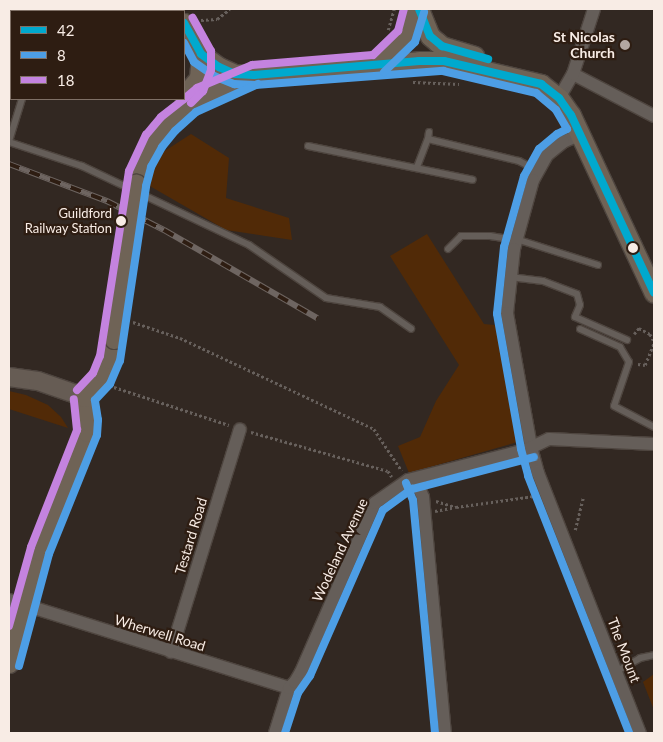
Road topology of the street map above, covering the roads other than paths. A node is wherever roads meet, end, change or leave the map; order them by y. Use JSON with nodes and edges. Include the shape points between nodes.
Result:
{"nodes":[{"id":1,"x":414,"y":9,"type":"edge"},
{"id":2,"x":419,"y":9,"type":"edge"},
{"id":3,"x":594,"y":9,"type":"edge"},
{"id":4,"x":192,"y":21,"type":"edge"},
{"id":5,"x":193,"y":47,"type":"edge"},
{"id":6,"x":377,"y":65,"type":"junction"},
{"id":7,"x":573,"y":74,"type":"junction"},
{"id":8,"x":254,"y":75,"type":"junction"},
{"id":9,"x":541,"y":84,"type":"junction"},
{"id":10,"x":185,"y":95,"type":"edge"},
{"id":11,"x":559,"y":98,"type":"junction"},
{"id":12,"x":22,"y":100,"type":"edge"},
{"id":13,"x":180,"y":100,"type":"edge"},
{"id":14,"x":654,"y":116,"type":"edge"},
{"id":15,"x":581,"y":134,"type":"junction"},
{"id":16,"x":154,"y":141,"type":"junction"},
{"id":17,"x":9,"y":142,"type":"edge"},
{"id":18,"x":308,"y":146,"type":"dead end"},
{"id":19,"x":417,"y":167,"type":"junction"},
{"id":20,"x":537,"y":170,"type":"junction"},
{"id":21,"x":473,"y":180,"type":"dead end"},
{"id":22,"x":516,"y":240,"type":"junction"},
{"id":23,"x":448,"y":248,"type":"dead end"},
{"id":24,"x":598,"y":265,"type":"dead end"},
{"id":25,"x":509,"y":277,"type":"junction"},
{"id":26,"x":654,"y":293,"type":"edge"},
{"id":27,"x":411,"y":329,"type":"dead end"},
{"id":28,"x":580,"y":329,"type":"dead end"},
{"id":29,"x":627,"y":340,"type":"dead end"},
{"id":30,"x":9,"y":377,"type":"edge"},
{"id":31,"x":84,"y":398,"type":"junction"},
{"id":32,"x":240,"y":428,"type":"road end"},
{"id":33,"x":654,"y":428,"type":"edge"},
{"id":34,"x":654,"y":444,"type":"edge"},
{"id":35,"x":531,"y":447,"type":"junction"},
{"id":36,"x":407,"y":482,"type":"junction"},
{"id":37,"x":16,"y":602,"type":"edge"},
{"id":38,"x":171,"y":652,"type":"junction"},
{"id":39,"x":654,"y":655,"type":"edge"},
{"id":40,"x":9,"y":663,"type":"edge"},
{"id":41,"x":617,"y":671,"type":"junction"},
{"id":42,"x":288,"y":688,"type":"junction"},
{"id":43,"x":275,"y":733,"type":"edge"},
{"id":44,"x":445,"y":733,"type":"edge"},
{"id":45,"x":640,"y":733,"type":"edge"}],
"edges":[{"from":1,"to":6,"type":"main road","via":[[407,36]]},
{"from":2,"to":9,"type":"main road","via":[[430,36],[442,46],[515,67]]},
{"from":3,"to":7,"type":"street"},
{"from":4,"to":5,"type":"main road"},
{"from":5,"to":8,"type":"main road","via":[[219,67],[235,74]]},
{"from":5,"to":10,"type":"main road","via":[[199,78]]},
{"from":6,"to":8,"type":"main road"},
{"from":6,"to":9,"type":"main road","via":[[454,62]]},
{"from":7,"to":11,"type":"street"},
{"from":7,"to":14,"type":"street"},
{"from":8,"to":16,"type":"main road","via":[[191,104]]},
{"from":9,"to":11,"type":"main road"},
{"from":11,"to":15,"type":"main road"},
{"from":12,"to":17,"type":"lane"},
{"from":13,"to":16,"type":"main road","via":[[160,124]]},
{"from":15,"to":20,"type":"street","name":"The Mount","via":[[555,148]]},
{"from":15,"to":26,"type":"main road"},
{"from":16,"to":31,"type":"main road","bridge":true,"via":[[142,163],[136,184],[110,359],[104,373]]},
{"from":17,"to":27,"type":"lane","via":[[82,166],[249,245],[326,298],[380,307]]},
{"from":18,"to":19,"type":"lane"},
{"from":19,"to":20,"type":"lane","via":[[428,136],[519,161]]},
{"from":19,"to":21,"type":"lane"},
{"from":20,"to":22,"type":"street","name":"The Mount"},
{"from":22,"to":23,"type":"lane","via":[[461,236]]},
{"from":22,"to":24,"type":"lane"},
{"from":22,"to":25,"type":"street","name":"The Mount"},
{"from":25,"to":29,"type":"lane","via":[[543,281],[577,294],[580,305],[575,317]]},
{"from":25,"to":35,"type":"street","name":"The Mount","via":[[507,313]]},
{"from":28,"to":33,"type":"lane","via":[[620,347],[629,362],[614,406]]},
{"from":30,"to":31,"type":"street","via":[[38,381]]},
{"from":31,"to":37,"type":"main road","via":[[87,432]]},
{"from":32,"to":38,"type":"street","name":"Testard Road"},
{"from":34,"to":35,"type":"street","name":"Wodeland Avenue","via":[[548,440]]},
{"from":35,"to":36,"type":"street","name":"Wodeland Avenue"},
{"from":35,"to":41,"type":"street","name":"The Mount"},
{"from":36,"to":42,"type":"street","name":"Wodeland Avenue","via":[[375,503],[301,672]]},
{"from":36,"to":44,"type":"street","via":[[422,498]]},
{"from":37,"to":38,"type":"street","name":"Wherwell Road"},
{"from":37,"to":40,"type":"main road"},
{"from":38,"to":42,"type":"street","name":"Wherwell Road"},
{"from":39,"to":41,"type":"lane","via":[[640,658]]},
{"from":41,"to":45,"type":"street","name":"The Mount"},
{"from":42,"to":43,"type":"street","name":"Wodeland Avenue"}]}
